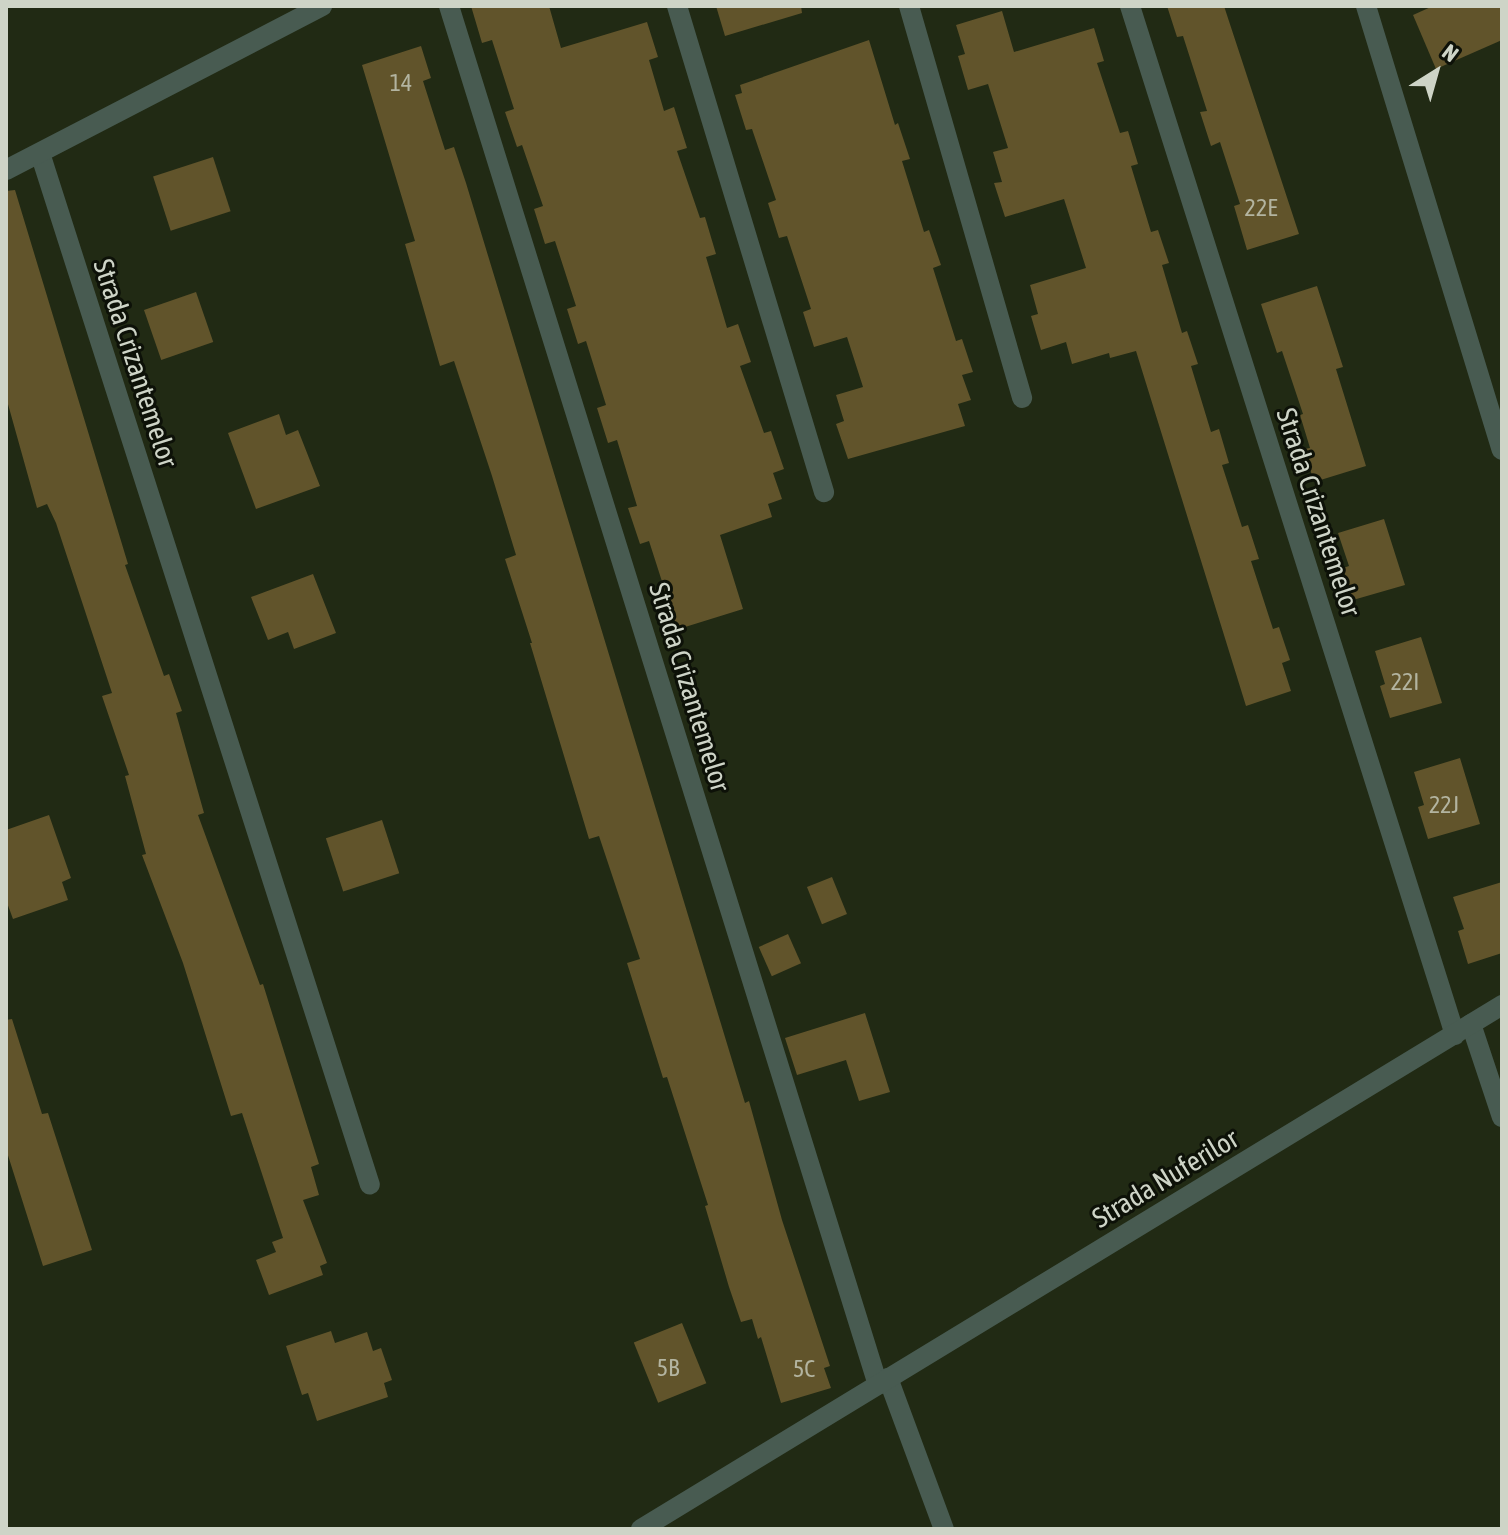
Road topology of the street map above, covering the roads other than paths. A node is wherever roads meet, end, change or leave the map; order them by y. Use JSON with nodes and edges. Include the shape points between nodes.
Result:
{"nodes":[{"id":1,"x":322,"y":6,"type":"edge"},
{"id":2,"x":449,"y":6,"type":"edge"},
{"id":3,"x":677,"y":6,"type":"edge"},
{"id":4,"x":909,"y":6,"type":"edge"},
{"id":5,"x":1130,"y":6,"type":"edge"},
{"id":6,"x":1366,"y":6,"type":"edge"},
{"id":7,"x":40,"y":153,"type":"junction"},
{"id":8,"x":6,"y":170,"type":"edge"},
{"id":9,"x":1022,"y":398,"type":"dead end"},
{"id":10,"x":1502,"y":450,"type":"edge"},
{"id":11,"x":824,"y":492,"type":"dead end"},
{"id":12,"x":1502,"y":1005,"type":"edge"},
{"id":13,"x":1463,"y":1030,"type":"junction"},
{"id":14,"x":1502,"y":1117,"type":"edge"},
{"id":15,"x":370,"y":1185,"type":"dead end"},
{"id":16,"x":883,"y":1382,"type":"junction"},
{"id":17,"x":641,"y":1529,"type":"edge"},
{"id":18,"x":944,"y":1529,"type":"edge"}],
"edges":[{"from":1,"to":7,"type":"street"},
{"from":2,"to":16,"type":"street","name":"Strada Crizantemelor"},
{"from":3,"to":11,"type":"street"},
{"from":4,"to":9,"type":"street"},
{"from":5,"to":13,"type":"street","name":"Strada Crizantemelor"},
{"from":6,"to":10,"type":"street"},
{"from":7,"to":8,"type":"street"},
{"from":7,"to":15,"type":"street","name":"Strada Crizantemelor"},
{"from":12,"to":13,"type":"street","name":"Strada Nuferilor"},
{"from":13,"to":14,"type":"street"},
{"from":13,"to":16,"type":"street","name":"Strada Nuferilor"},
{"from":16,"to":17,"type":"street","name":"Strada Nuferilor"},
{"from":16,"to":18,"type":"street"}]}
